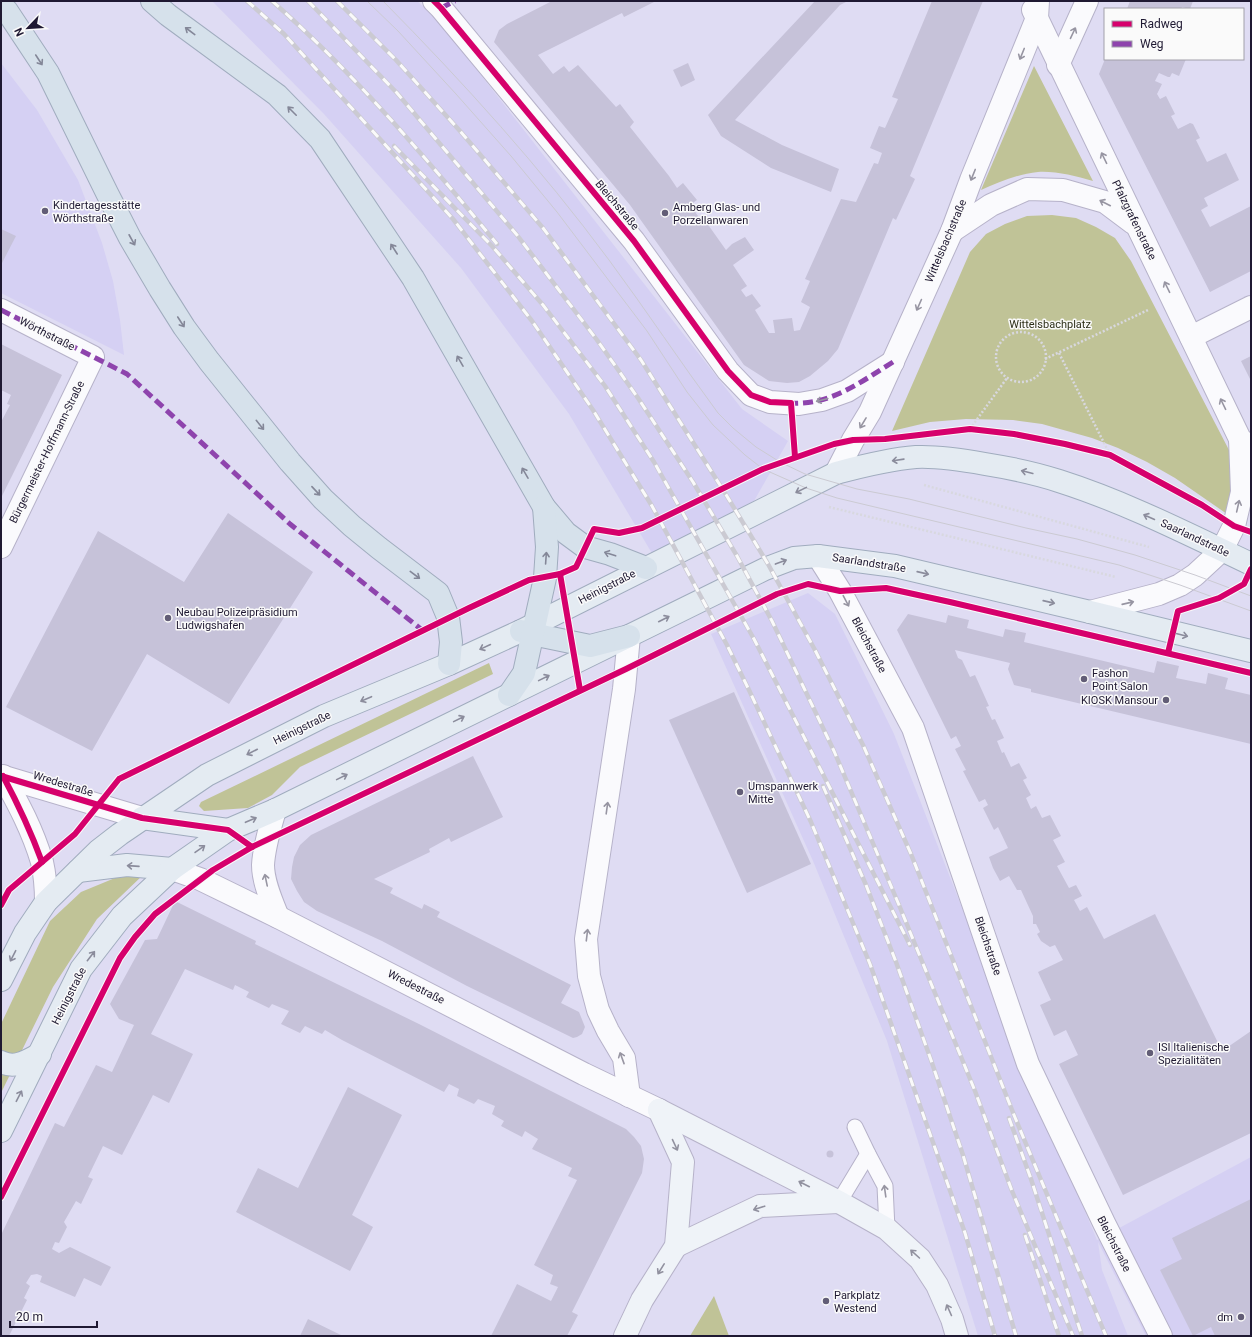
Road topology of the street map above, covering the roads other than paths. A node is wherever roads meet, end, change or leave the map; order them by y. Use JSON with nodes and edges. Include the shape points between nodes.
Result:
{"nodes":[{"id":1,"x":1087,"y":1,"type":"edge"},
{"id":2,"x":443,"y":3,"type":"edge"},
{"id":3,"x":1,"y":5,"type":"edge"},
{"id":4,"x":1034,"y":7,"type":"edge"},
{"id":5,"x":160,"y":8,"type":"edge"},
{"id":6,"x":1058,"y":65,"type":"junction"},
{"id":7,"x":1137,"y":226,"type":"junction"},
{"id":8,"x":952,"y":231,"type":"junction"},
{"id":9,"x":1251,"y":307,"type":"edge"},
{"id":10,"x":1,"y":310,"type":"edge"},
{"id":11,"x":1191,"y":337,"type":"junction"},
{"id":12,"x":93,"y":357,"type":"joint"},
{"id":13,"x":893,"y":362,"type":"junction"},
{"id":14,"x":1246,"y":444,"type":"edge"},
{"id":15,"x":836,"y":473,"type":"junction"},
{"id":16,"x":544,"y":507,"type":"junction"},
{"id":17,"x":1,"y":547,"type":"edge"},
{"id":18,"x":1222,"y":550,"type":"junction"},
{"id":19,"x":818,"y":556,"type":"junction"},
{"id":20,"x":666,"y":558,"type":"joint"},
{"id":21,"x":1251,"y":564,"type":"edge"},
{"id":22,"x":646,"y":568,"type":"junction"},
{"id":23,"x":1090,"y":612,"type":"junction"},
{"id":24,"x":529,"y":630,"type":"junction"},
{"id":25,"x":629,"y":636,"type":"junction"},
{"id":26,"x":1251,"y":651,"type":"edge"},
{"id":27,"x":449,"y":664,"type":"junction"},
{"id":28,"x":509,"y":695,"type":"junction"},
{"id":29,"x":2,"y":776,"type":"edge"},
{"id":30,"x":275,"y":810,"type":"junction"},
{"id":31,"x":142,"y":818,"type":"junction"},
{"id":32,"x":228,"y":830,"type":"junction"},
{"id":33,"x":172,"y":869,"type":"junction"},
{"id":34,"x":78,"y":871,"type":"junction"},
{"id":35,"x":46,"y":902,"type":"junction"},
{"id":36,"x":278,"y":917,"type":"junction"},
{"id":37,"x":1,"y":980,"type":"edge"},
{"id":38,"x":40,"y":1054,"type":"junction"},
{"id":39,"x":1,"y":1062,"type":"edge"},
{"id":40,"x":630,"y":1096,"type":"junction"},
{"id":41,"x":659,"y":1110,"type":"junction"},
{"id":42,"x":855,"y":1127,"type":"dead end"},
{"id":43,"x":1,"y":1131,"type":"edge"},
{"id":44,"x":868,"y":1154,"type":"junction"},
{"id":45,"x":839,"y":1202,"type":"junction"},
{"id":46,"x":887,"y":1229,"type":"junction"},
{"id":47,"x":676,"y":1246,"type":"junction"},
{"id":48,"x":626,"y":1336,"type":"edge"},
{"id":49,"x":957,"y":1336,"type":"edge"},
{"id":50,"x":1161,"y":1336,"type":"edge"}],
"edges":[{"from":6,"to":1,"type":"street","one_way":true},
{"from":13,"to":2,"type":"street","name":"Bleichstraße","one_way":true,"via":[[847,391],[822,400],[799,404],[770,402],[751,395],[728,371],[634,241]]},
{"from":3,"to":27,"type":"highway","one_way":true,"via":[[48,74],[130,238],[180,321],[209,361],[290,462],[323,498],[352,526],[438,593],[448,617],[451,642]]},
{"from":4,"to":6,"type":"street","name":"Pfalzgrafenstraße"},
{"from":4,"to":8,"type":"street","name":"Wittelsbachstraße","one_way":true},
{"from":16,"to":5,"type":"highway","one_way":true,"via":[[413,278],[320,139],[277,95]]},
{"from":7,"to":6,"type":"street","name":"Pfalzgrafenstraße","one_way":true},
{"from":7,"to":8,"type":"street","one_way":true,"via":[[1105,202],[1063,190],[1027,189],[991,204]]},
{"from":11,"to":7,"type":"street","name":"Pfalzgrafenstraße","one_way":true},
{"from":8,"to":13,"type":"street","name":"Wittelsbachstraße","one_way":true},
{"from":9,"to":11,"type":"street"},
{"from":10,"to":12,"type":"street","name":"Wörthstraße"},
{"from":14,"to":11,"type":"street","name":"Pfalzgrafenstraße","one_way":true},
{"from":12,"to":17,"type":"street","name":"Bürgermeister-Hoffmann-Straße"},
{"from":13,"to":15,"type":"street","name":"Wittelsbachstraße","one_way":true,"via":[[870,412]]},
{"from":18,"to":14,"type":"street","name":"Pfalzgrafenstraße","one_way":true,"via":[[1234,526],[1242,492]]},
{"from":18,"to":15,"type":"main road","name":"Saarlandstraße","one_way":true,"via":[[1110,500],[1058,480],[1009,468],[963,460],[916,457],[872,463]]},
{"from":15,"to":20,"type":"main road","name":"Saarlandstraße","one_way":true},
{"from":22,"to":16,"type":"highway","one_way":true,"via":[[585,547],[566,533]]},
{"from":24,"to":16,"type":"highway","one_way":true,"via":[[545,578],[547,547]]},
{"from":18,"to":21,"type":"main road","name":"Saarlandstraße"},
{"from":23,"to":18,"type":"street","name":"Pfalzgrafenstraße","one_way":true,"via":[[1159,594],[1180,585]]},
{"from":19,"to":23,"type":"main road","name":"Saarlandstraße","one_way":true,"via":[[895,566]]},
{"from":25,"to":19,"type":"main road","name":"Saarlandstraße","one_way":true,"via":[[764,569],[794,558]]},
{"from":19,"to":50,"type":"street","name":"Bleichstraße","one_way":true,"via":[[840,591],[913,728],[1028,1064]]},
{"from":20,"to":22,"type":"main road","name":"Heinigstraße"},
{"from":22,"to":24,"type":"main road","name":"Heinigstraße"},
{"from":23,"to":26,"type":"main road","name":"Saarlandstraße","one_way":true},
{"from":24,"to":25,"type":"highway","via":[[590,646]]},
{"from":24,"to":27,"type":"main road","name":"Heinigstraße","one_way":true},
{"from":24,"to":28,"type":"highway","via":[[524,673]]},
{"from":28,"to":25,"type":"main road","name":"Saarlandstraße","one_way":true},
{"from":40,"to":25,"type":"street","one_way":true,"via":[[624,1058],[598,1010],[589,976],[586,939],[623,697]]},
{"from":27,"to":31,"type":"main road","name":"Heinigstraße","one_way":true,"via":[[324,716],[207,775]]},
{"from":30,"to":28,"type":"main road","name":"Heinigstraße","one_way":true},
{"from":29,"to":31,"type":"street","name":"Wredestraße"},
{"from":29,"to":35,"type":"street","via":[[22,812],[42,862]]},
{"from":32,"to":30,"type":"main road","name":"Heinigstraße","one_way":true},
{"from":36,"to":30,"type":"street","one_way":true,"via":[[268,891],[263,867],[266,841]]},
{"from":31,"to":32,"type":"main road"},
{"from":31,"to":34,"type":"main road","name":"Heinigstraße","via":[[98,851]]},
{"from":33,"to":32,"type":"main road","name":"Heinigstraße","one_way":true},
{"from":33,"to":34,"type":"main road","one_way":true,"via":[[127,865]]},
{"from":33,"to":36,"type":"street","name":"Wredestraße","via":[[200,879]]},
{"from":38,"to":33,"type":"main road","name":"Heinigstraße","one_way":true,"via":[[80,969],[122,916]]},
{"from":34,"to":35,"type":"main road","name":"Heinigstraße"},
{"from":35,"to":37,"type":"main road","name":"Heinigstraße","one_way":true,"via":[[25,933]]},
{"from":36,"to":40,"type":"street","name":"Wredestraße"},
{"from":38,"to":39,"type":"main road","via":[[23,1064],[7,1065]]},
{"from":43,"to":38,"type":"main road","name":"Heinigstraße","one_way":true},
{"from":40,"to":41,"type":"street","name":"Wredestraße"},
{"from":45,"to":41,"type":"street","one_way":true},
{"from":41,"to":47,"type":"street","one_way":true,"via":[[683,1162]]},
{"from":42,"to":44,"type":"lane"},
{"from":44,"to":45,"type":"lane"},
{"from":46,"to":44,"type":"lane","one_way":true,"via":[[885,1186]]},
{"from":45,"to":46,"type":"street"},
{"from":45,"to":47,"type":"street","one_way":true,"via":[[760,1206]]},
{"from":49,"to":46,"type":"street","one_way":true,"via":[[937,1285],[920,1259]]},
{"from":47,"to":48,"type":"street","one_way":true,"via":[[642,1300]]}]}
